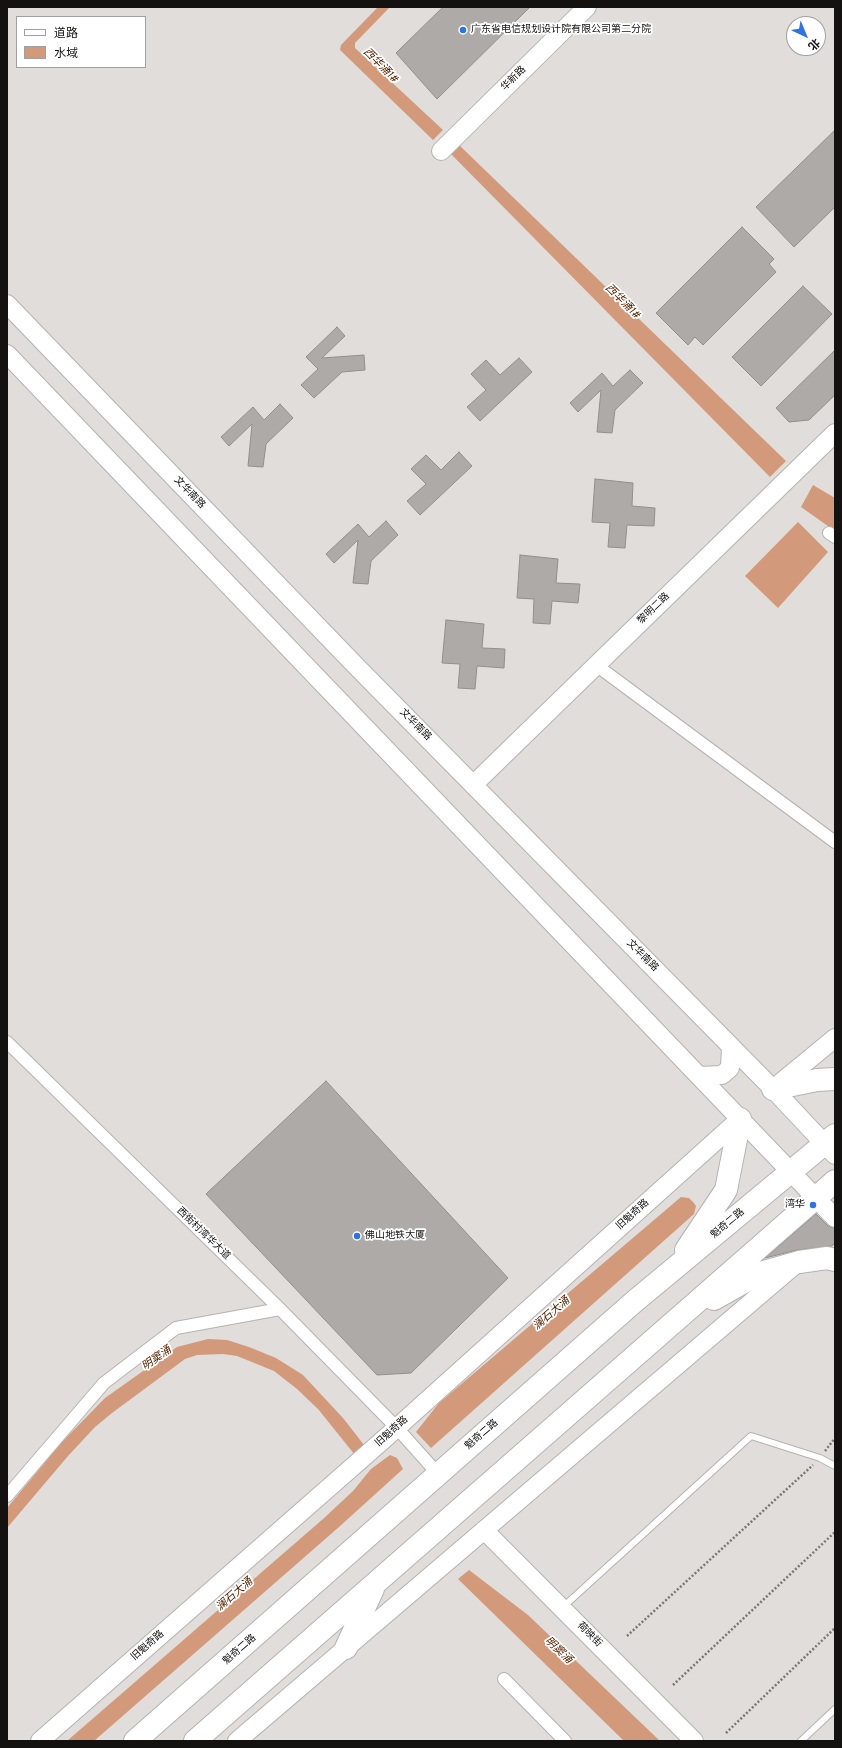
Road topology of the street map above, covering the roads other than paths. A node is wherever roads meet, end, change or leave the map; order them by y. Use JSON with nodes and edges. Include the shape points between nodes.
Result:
{"nodes":[{"id":1,"x":587,"y":7,"type":"edge"},
{"id":2,"x":441,"y":151,"type":"dead end"},
{"id":3,"x":7,"y":304,"type":"edge"},
{"id":4,"x":7,"y":354,"type":"edge"},
{"id":5,"x":835,"y":433,"type":"edge"},
{"id":6,"x":596,"y":665,"type":"junction"},
{"id":7,"x":473,"y":785,"type":"junction"},
{"id":8,"x":835,"y":842,"type":"edge"},
{"id":9,"x":835,"y":1038,"type":"edge"},
{"id":10,"x":7,"y":1042,"type":"edge"},
{"id":11,"x":731,"y":1047,"type":"junction"},
{"id":12,"x":699,"y":1076,"type":"junction"},
{"id":13,"x":835,"y":1079,"type":"edge"},
{"id":14,"x":773,"y":1089,"type":"junction"},
{"id":15,"x":740,"y":1119,"type":"junction"},
{"id":16,"x":832,"y":1145,"type":"edge"},
{"id":17,"x":791,"y":1172,"type":"junction"},
{"id":18,"x":835,"y":1181,"type":"edge"},
{"id":19,"x":815,"y":1198,"type":"junction"},
{"id":20,"x":835,"y":1218,"type":"edge"},
{"id":21,"x":835,"y":1260,"type":"edge"},
{"id":22,"x":799,"y":1262,"type":"junction"},
{"id":23,"x":672,"y":1271,"type":"junction"},
{"id":24,"x":280,"y":1309,"type":"junction"},
{"id":25,"x":655,"y":1338,"type":"junction"},
{"id":26,"x":397,"y":1428,"type":"junction"},
{"id":27,"x":835,"y":1466,"type":"edge"},
{"id":28,"x":438,"y":1474,"type":"junction"},
{"id":29,"x":7,"y":1496,"type":"edge"},
{"id":30,"x":484,"y":1530,"type":"junction"},
{"id":31,"x":376,"y":1582,"type":"junction"},
{"id":32,"x":562,"y":1608,"type":"junction"},
{"id":33,"x":346,"y":1648,"type":"junction"},
{"id":34,"x":504,"y":1680,"type":"dead end"},
{"id":35,"x":835,"y":1709,"type":"edge"},
{"id":36,"x":249,"y":1737,"type":"edge"},
{"id":37,"x":40,"y":1741,"type":"edge"},
{"id":38,"x":135,"y":1741,"type":"edge"},
{"id":39,"x":195,"y":1741,"type":"edge"},
{"id":40,"x":565,"y":1741,"type":"edge"},
{"id":41,"x":694,"y":1741,"type":"edge"},
{"id":42,"x":801,"y":1741,"type":"edge"}],
"edges":[{"from":1,"to":2,"type":"main road","name":"华新路"},
{"from":3,"to":7,"type":"main road","name":"文华南路"},
{"from":4,"to":12,"type":"main road"},
{"from":5,"to":6,"type":"main road","name":"黎明二路"},
{"from":6,"to":7,"type":"main road","name":"黎明二路"},
{"from":6,"to":8,"type":"street"},
{"from":7,"to":11,"type":"main road","name":"文华南路"},
{"from":9,"to":14,"type":"main road"},
{"from":10,"to":24,"type":"street","name":"西街村湾华大道"},
{"from":11,"to":12,"type":"main road","via":[[730,1068],[722,1075]]},
{"from":11,"to":14,"type":"main road","name":"文华南路"},
{"from":12,"to":15,"type":"main road"},
{"from":13,"to":14,"type":"highway"},
{"from":14,"to":16,"type":"main road","name":"文华南路"},
{"from":15,"to":17,"type":"main road"},
{"from":15,"to":23,"type":"highway","via":[[726,1190]]},
{"from":15,"to":26,"type":"main road","name":"旧魁奇路"},
{"from":16,"to":17,"type":"highway","name":"魁奇二路"},
{"from":17,"to":19,"type":"main road"},
{"from":17,"to":23,"type":"highway","name":"魁奇二路"},
{"from":18,"to":19,"type":"highway"},
{"from":19,"to":20,"type":"main road"},
{"from":19,"to":25,"type":"highway"},
{"from":21,"to":22,"type":"highway","via":[[827,1258]]},
{"from":22,"to":25,"type":"highway","via":[[760,1273],[699,1308]]},
{"from":22,"to":30,"type":"main road"},
{"from":23,"to":28,"type":"highway","name":"魁奇二路"},
{"from":24,"to":26,"type":"street","name":"西街村湾华大道"},
{"from":24,"to":29,"type":"street","via":[[176,1328],[104,1383]]},
{"from":25,"to":31,"type":"highway"},
{"from":26,"to":28,"type":"street","name":"西街村湾华大道"},
{"from":26,"to":37,"type":"main road","name":"旧魁奇路"},
{"from":27,"to":32,"type":"lane","via":[[820,1458],[751,1436]]},
{"from":28,"to":38,"type":"highway","name":"魁奇二路"},
{"from":30,"to":32,"type":"main road","name":"荷映街"},
{"from":30,"to":33,"type":"main road"},
{"from":31,"to":33,"type":"highway"},
{"from":31,"to":39,"type":"highway"},
{"from":32,"to":41,"type":"main road","name":"荷映街"},
{"from":33,"to":36,"type":"main road"},
{"from":34,"to":40,"type":"street"},
{"from":35,"to":42,"type":"lane"}]}
